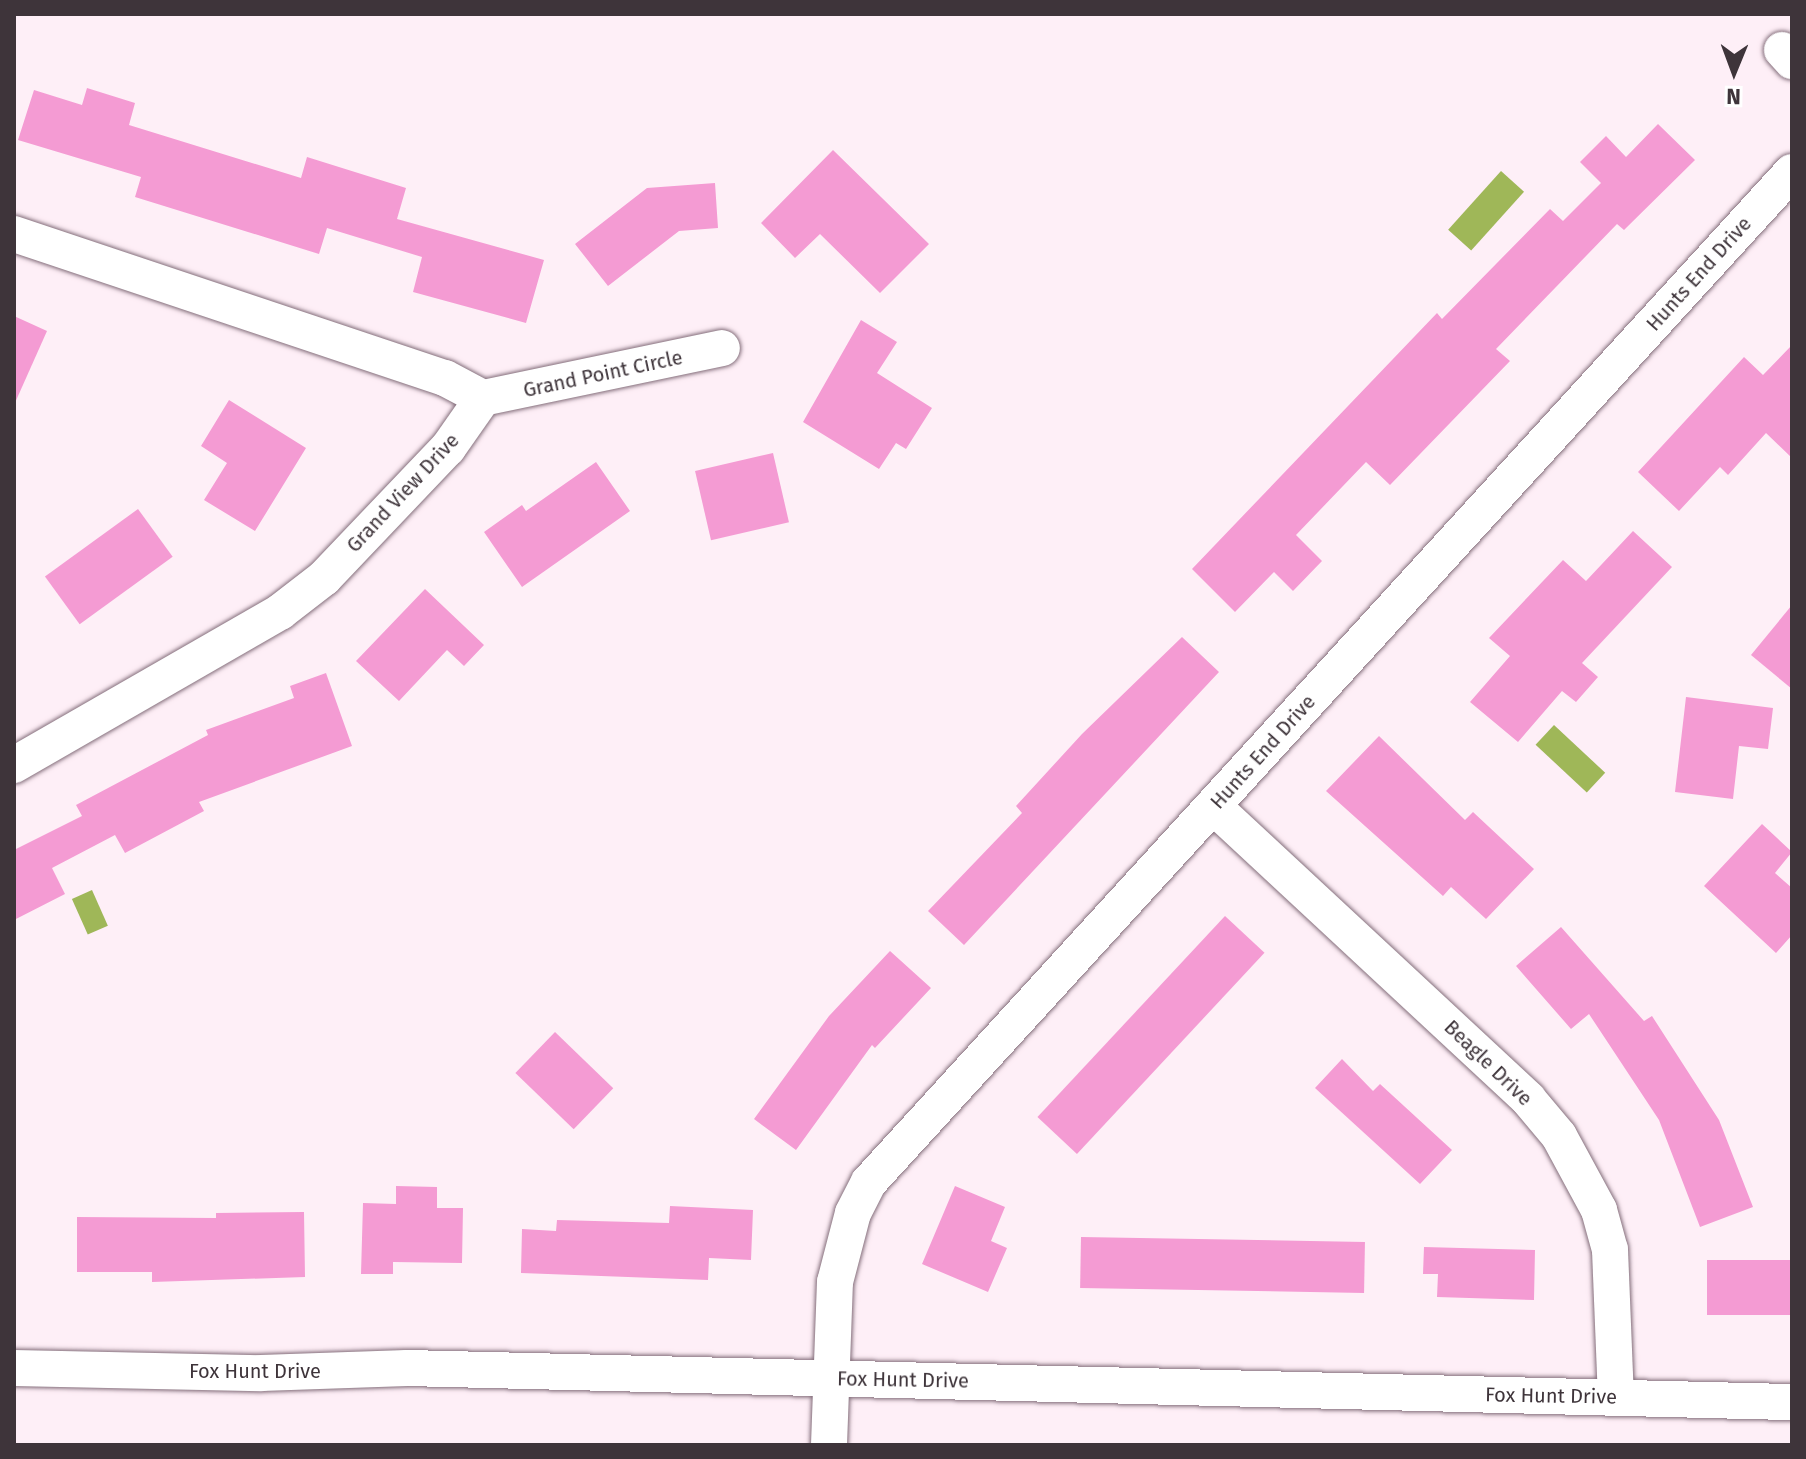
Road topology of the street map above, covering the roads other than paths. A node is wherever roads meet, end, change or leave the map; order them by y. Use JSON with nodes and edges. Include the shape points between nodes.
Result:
{"nodes":[{"id":1,"x":1792,"y":172,"type":"edge"},
{"id":2,"x":14,"y":234,"type":"edge"},
{"id":3,"x":722,"y":348,"type":"dead end"},
{"id":4,"x":483,"y":398,"type":"junction"},
{"id":5,"x":14,"y":765,"type":"edge"},
{"id":6,"x":1213,"y":806,"type":"junction"},
{"id":7,"x":14,"y":1368,"type":"edge"},
{"id":8,"x":829,"y":1378,"type":"junction"},
{"id":9,"x":1616,"y":1397,"type":"junction"},
{"id":10,"x":1792,"y":1402,"type":"edge"},
{"id":11,"x":829,"y":1445,"type":"edge"}],
"edges":[{"from":1,"to":6,"type":"street","name":"Hunts End Drive"},
{"from":2,"to":4,"type":"street","via":[[445,378]]},
{"from":3,"to":4,"type":"street","name":"Grand Point Circle"},
{"from":4,"to":5,"type":"street","name":"Grand View Drive","via":[[448,448],[324,578],[280,612]]},
{"from":6,"to":8,"type":"street","name":"Hunts End Drive","via":[[869,1182],[848,1226],[835,1282]]},
{"from":6,"to":9,"type":"street","name":"Beagle Drive","via":[[1528,1099],[1559,1136],[1599,1210],[1610,1250]]},
{"from":7,"to":8,"type":"street","name":"Fox Hunt Drive","via":[[261,1373],[407,1368]]},
{"from":8,"to":9,"type":"street","name":"Fox Hunt Drive"},
{"from":8,"to":11,"type":"street","name":"Hunts End Drive"},
{"from":9,"to":10,"type":"street","name":"Fox Hunt Drive"}]}
